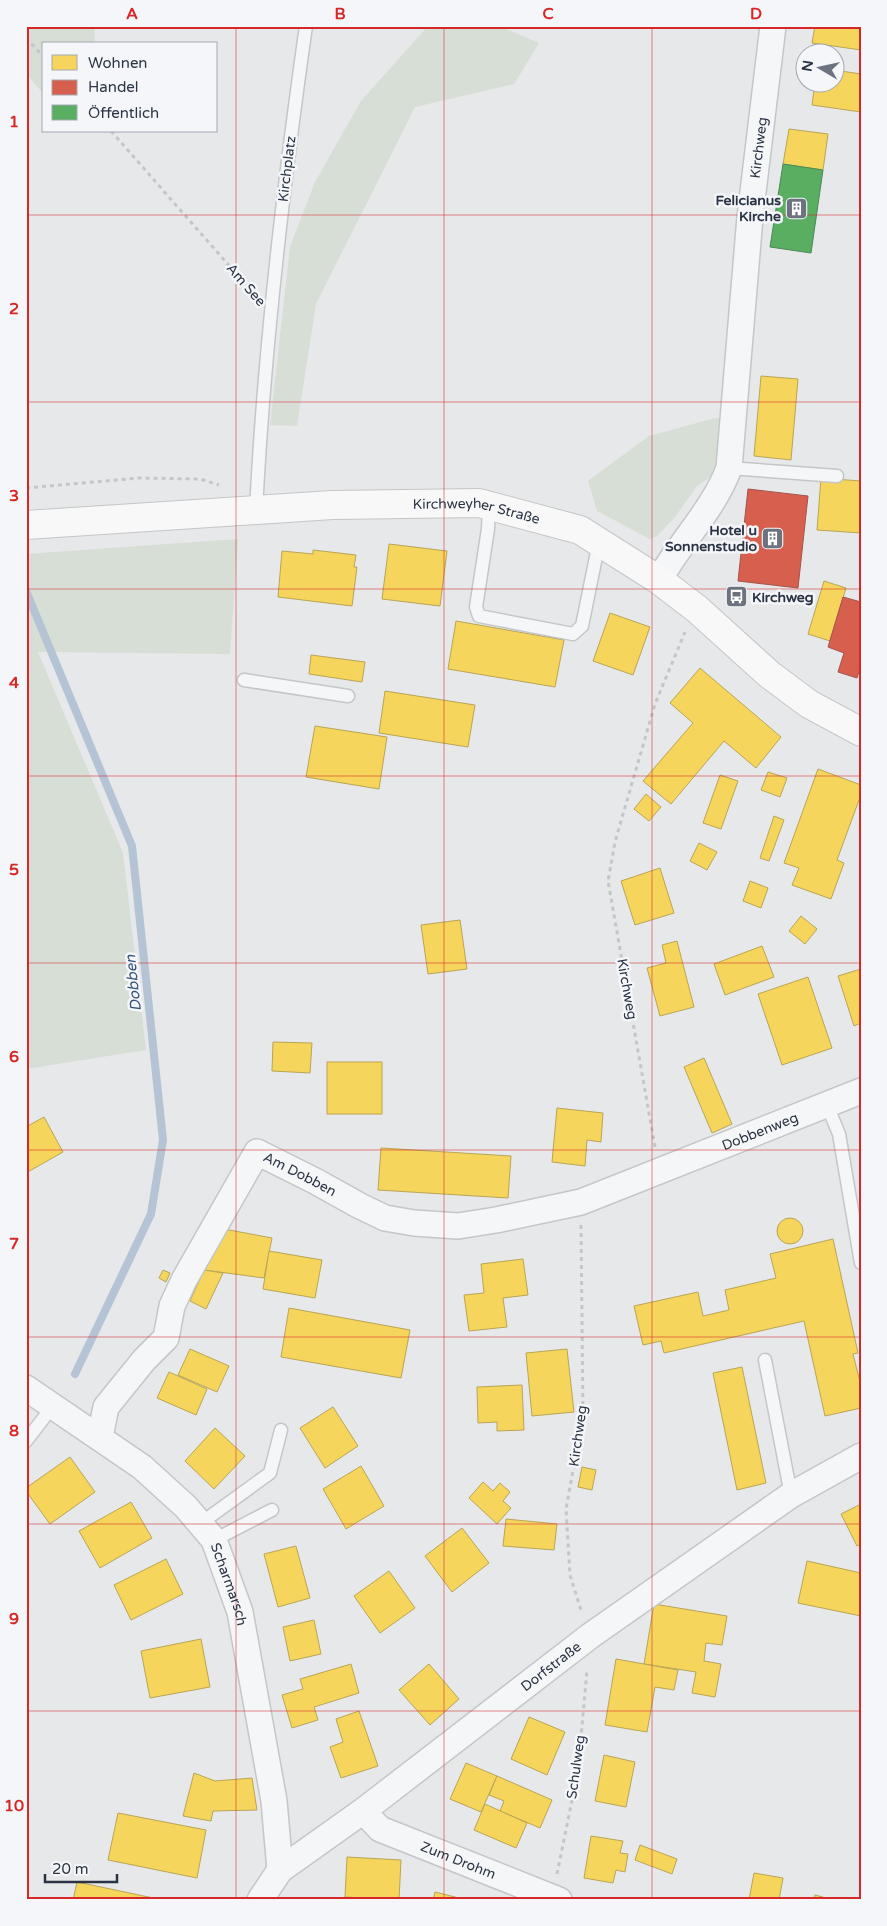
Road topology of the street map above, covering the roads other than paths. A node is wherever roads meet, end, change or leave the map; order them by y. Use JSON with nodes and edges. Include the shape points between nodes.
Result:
{"nodes":[{"id":1,"x":306,"y":26,"type":"edge"},
{"id":2,"x":773,"y":26,"type":"edge"},
{"id":3,"x":271,"y":313,"type":"joint"},
{"id":4,"x":729,"y":468,"type":"junction"},
{"id":5,"x":837,"y":476,"type":"dead end"},
{"id":6,"x":256,"y":500,"type":"junction"},
{"id":7,"x":489,"y":506,"type":"junction"},
{"id":8,"x":26,"y":525,"type":"edge"},
{"id":9,"x":599,"y":542,"type":"junction"},
{"id":10,"x":659,"y":580,"type":"junction"},
{"id":11,"x":244,"y":680,"type":"dead end"},
{"id":12,"x":348,"y":696,"type":"dead end"},
{"id":13,"x":861,"y":732,"type":"edge"},
{"id":14,"x":861,"y":1091,"type":"edge"},
{"id":15,"x":827,"y":1105,"type":"junction"},
{"id":16,"x":659,"y":1173,"type":"joint"},
{"id":17,"x":861,"y":1263,"type":"edge"},
{"id":18,"x":765,"y":1360,"type":"dead end"},
{"id":19,"x":26,"y":1388,"type":"edge"},
{"id":20,"x":53,"y":1406,"type":"junction"},
{"id":21,"x":281,"y":1430,"type":"dead end"},
{"id":22,"x":100,"y":1437,"type":"junction"},
{"id":23,"x":26,"y":1441,"type":"edge"},
{"id":24,"x":861,"y":1456,"type":"edge"},
{"id":25,"x":791,"y":1495,"type":"junction"},
{"id":26,"x":272,"y":1510,"type":"dead end"},
{"id":27,"x":208,"y":1532,"type":"junction"},
{"id":28,"x":363,"y":1811,"type":"junction"},
{"id":29,"x":280,"y":1870,"type":"junction"},
{"id":30,"x":555,"y":1899,"type":"edge"},
{"id":31,"x":260,"y":1900,"type":"edge"}],
"edges":[{"from":1,"to":3,"type":"lane","name":"Kirchplatz"},
{"from":2,"to":4,"type":"street","name":"Kirchweg","via":[[750,217]]},
{"from":3,"to":6,"type":"lane","name":"Am See"},
{"from":4,"to":5,"type":"lane"},
{"from":4,"to":10,"type":"street","name":"Kirchweg","via":[[723,485]]},
{"from":6,"to":7,"type":"main road","name":"Kirchweyher Straße","via":[[332,505],[479,503]]},
{"from":6,"to":8,"type":"main road","name":"Kirchweyher Straße"},
{"from":7,"to":9,"type":"main road","name":"Kirchweyher Straße","via":[[580,530]]},
{"from":7,"to":9,"type":"lane","via":[[476,607],[478,616],[573,634],[582,626]]},
{"from":9,"to":10,"type":"main road","name":"Kirchweyher Straße"},
{"from":10,"to":13,"type":"main road","name":"Kirchweyher Straße","via":[[697,609],[770,675],[801,698]]},
{"from":11,"to":12,"type":"lane"},
{"from":14,"to":15,"type":"street","name":"Dobbenweg"},
{"from":15,"to":16,"type":"street","name":"Dobbenweg"},
{"from":15,"to":17,"type":"lane","via":[[839,1134]]},
{"from":16,"to":22,"type":"street","name":"Am Dobben","via":[[581,1202],[458,1226],[385,1218],[257,1152],[184,1280],[172,1306],[166,1338],[106,1406]]},
{"from":18,"to":25,"type":"lane"},
{"from":19,"to":20,"type":"street","name":"Scharmarsch"},
{"from":20,"to":22,"type":"street","name":"Scharmarsch"},
{"from":20,"to":23,"type":"lane"},
{"from":21,"to":27,"type":"lane","via":[[270,1473]]},
{"from":22,"to":27,"type":"street","name":"Scharmarsch","via":[[142,1467]]},
{"from":24,"to":25,"type":"street","name":"Dorfstraße"},
{"from":25,"to":28,"type":"street","name":"Dorfstraße","via":[[590,1636]]},
{"from":26,"to":27,"type":"lane"},
{"from":27,"to":29,"type":"street","name":"Scharmarsch","via":[[240,1612],[274,1801]]},
{"from":28,"to":29,"type":"street","name":"Dorfstraße"},
{"from":28,"to":30,"type":"street","name":"Zum Drohm","via":[[380,1829]]},
{"from":29,"to":31,"type":"street","name":"Dorfstraße"}]}
